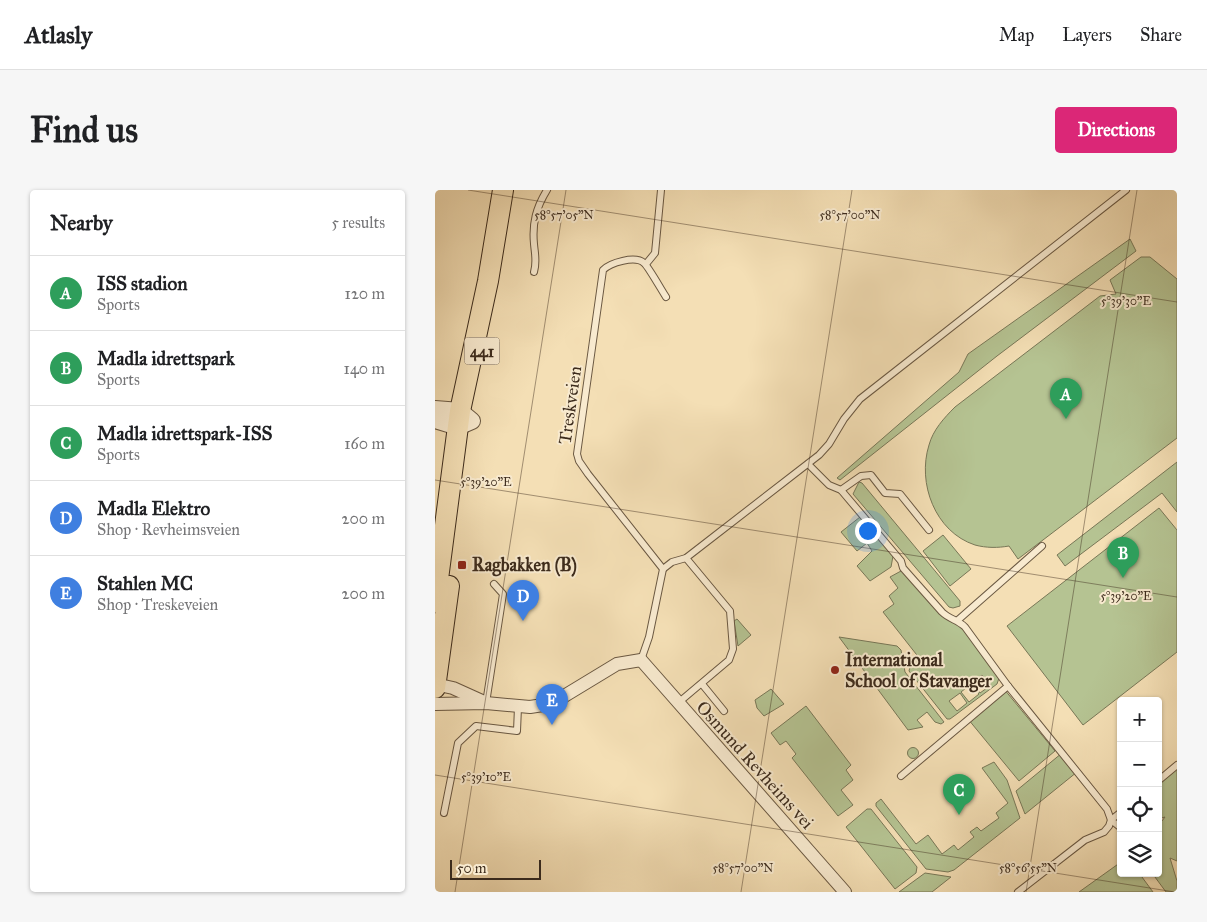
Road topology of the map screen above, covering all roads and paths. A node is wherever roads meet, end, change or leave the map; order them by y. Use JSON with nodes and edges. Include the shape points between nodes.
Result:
{"nodes":[{"id":1,"x":503,"y":190,"type":"edge"},
{"id":2,"x":547,"y":190,"type":"edge"},
{"id":3,"x":667,"y":190,"type":"edge"},
{"id":4,"x":1126,"y":190,"type":"edge"},
{"id":5,"x":660,"y":192,"type":"edge"},
{"id":6,"x":646,"y":264,"type":"junction"},
{"id":7,"x":534,"y":272,"type":"dead end"},
{"id":8,"x":666,"y":297,"type":"dead end"},
{"id":9,"x":435,"y":409,"type":"edge"},
{"id":10,"x":435,"y":420,"type":"edge"},
{"id":11,"x":463,"y":420,"type":"junction"},
{"id":12,"x":808,"y":464,"type":"junction"},
{"id":13,"x":841,"y":490,"type":"junction"},
{"id":14,"x":929,"y":530,"type":"dead end"},
{"id":15,"x":1042,"y":546,"type":"dead end"},
{"id":16,"x":686,"y":558,"type":"junction"},
{"id":17,"x":663,"y":569,"type":"junction"},
{"id":18,"x":494,"y":584,"type":"dead end"},
{"id":19,"x":435,"y":602,"type":"edge"},
{"id":20,"x":958,"y":620,"type":"junction"},
{"id":21,"x":641,"y":660,"type":"junction"},
{"id":22,"x":435,"y":684,"type":"edge"},
{"id":23,"x":702,"y":684,"type":"junction"},
{"id":24,"x":1008,"y":686,"type":"junction"},
{"id":25,"x":435,"y":688,"type":"edge"},
{"id":26,"x":486,"y":703,"type":"junction"},
{"id":27,"x":435,"y":704,"type":"edge"},
{"id":28,"x":678,"y":704,"type":"junction"},
{"id":29,"x":518,"y":706,"type":"junction"},
{"id":30,"x":724,"y":710,"type":"dead end"},
{"id":31,"x":1177,"y":765,"type":"edge"},
{"id":32,"x":901,"y":776,"type":"dead end"},
{"id":33,"x":1162,"y":778,"type":"edge"},
{"id":34,"x":444,"y":813,"type":"dead end"},
{"id":35,"x":1117,"y":815,"type":"edge"},
{"id":36,"x":1111,"y":820,"type":"junction"},
{"id":37,"x":1117,"y":825,"type":"edge"},
{"id":38,"x":845,"y":892,"type":"edge"},
{"id":39,"x":1018,"y":892,"type":"edge"}],
"edges":[{"from":1,"to":11,"type":"main road","number":"441"},
{"from":2,"to":7,"type":"lane","via":[[535,214],[537,263]]},
{"from":3,"to":5,"type":"lane"},
{"from":4,"to":12,"type":"lane","via":[[860,399],[829,444]]},
{"from":5,"to":6,"type":"lane","via":[[655,253]]},
{"from":6,"to":8,"type":"lane"},
{"from":6,"to":17,"type":"lane","name":"Treskveien","via":[[639,261],[609,264],[603,270],[577,454],[588,474]]},
{"from":9,"to":11,"type":"street"},
{"from":10,"to":11,"type":"street"},
{"from":11,"to":19,"type":"main road","number":"441"},
{"from":11,"to":22,"type":"main road","number":"441"},
{"from":12,"to":13,"type":"lane","via":[[829,485]]},
{"from":12,"to":16,"type":"lane"},
{"from":13,"to":14,"type":"lane","via":[[861,476],[871,475],[885,493],[900,494]]},
{"from":13,"to":20,"type":"lane","via":[[941,612]]},
{"from":15,"to":20,"type":"lane"},
{"from":16,"to":17,"type":"lane"},
{"from":16,"to":23,"type":"lane","via":[[730,611],[732,626],[733,649],[729,660]]},
{"from":17,"to":21,"type":"lane"},
{"from":18,"to":26,"type":"lane","via":[[503,594]]},
{"from":20,"to":24,"type":"lane"},
{"from":21,"to":28,"type":"street","name":"Osmund Revheims vei"},
{"from":21,"to":29,"type":"street","via":[[617,664],[556,701]]},
{"from":22,"to":25,"type":"main road","number":"441"},
{"from":22,"to":26,"type":"street","via":[[453,688]]},
{"from":23,"to":28,"type":"lane"},
{"from":23,"to":30,"type":"lane"},
{"from":24,"to":32,"type":"lane"},
{"from":24,"to":36,"type":"lane","via":[[1107,809]]},
{"from":26,"to":27,"type":"street"},
{"from":26,"to":29,"type":"street"},
{"from":28,"to":38,"type":"street","name":"Osmund Revheims vei"},
{"from":29,"to":34,"type":"lane","via":[[517,731],[476,726],[457,743]]},
{"from":31,"to":33,"type":"lane"},
{"from":35,"to":36,"type":"lane"},
{"from":36,"to":37,"type":"lane"},
{"from":36,"to":39,"type":"lane","via":[[1104,832],[1085,840]]}]}
